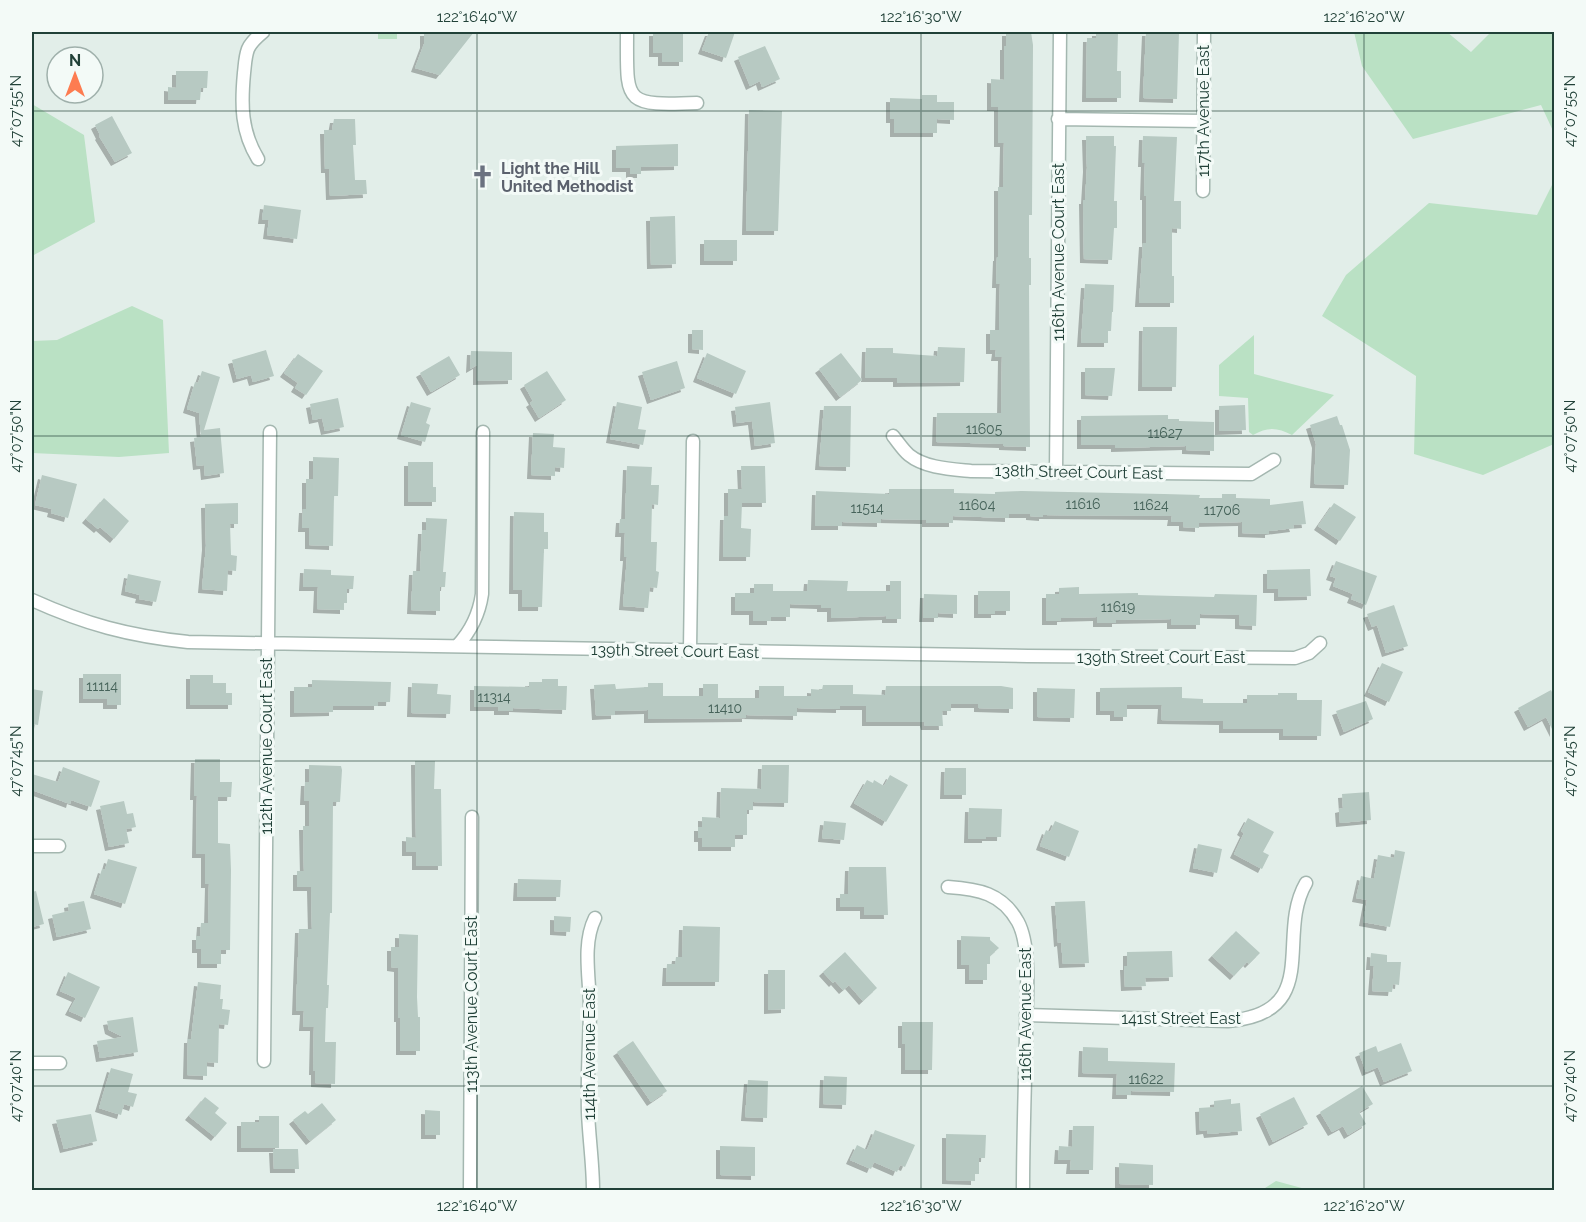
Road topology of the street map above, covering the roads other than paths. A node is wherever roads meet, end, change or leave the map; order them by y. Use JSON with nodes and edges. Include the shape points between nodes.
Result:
{"nodes":[{"id":1,"x":263,"y":32,"type":"edge"},
{"id":2,"x":627,"y":32,"type":"edge"},
{"id":3,"x":1060,"y":32,"type":"edge"},
{"id":4,"x":1204,"y":32,"type":"edge"},
{"id":5,"x":696,"y":103,"type":"dead end"},
{"id":6,"x":1058,"y":119,"type":"junction"},
{"id":7,"x":1203,"y":121,"type":"junction"},
{"id":8,"x":258,"y":159,"type":"dead end"},
{"id":9,"x":1203,"y":191,"type":"dead end"},
{"id":10,"x":270,"y":432,"type":"dead end"},
{"id":11,"x":483,"y":432,"type":"dead end"},
{"id":12,"x":893,"y":436,"type":"dead end"},
{"id":13,"x":693,"y":441,"type":"dead end"},
{"id":14,"x":1274,"y":460,"type":"dead end"},
{"id":15,"x":1056,"y":472,"type":"junction"},
{"id":16,"x":32,"y":600,"type":"edge"},
{"id":17,"x":1320,"y":643,"type":"dead end"},
{"id":18,"x":267,"y":644,"type":"junction"},
{"id":19,"x":457,"y":646,"type":"junction"},
{"id":20,"x":690,"y":650,"type":"junction"},
{"id":21,"x":472,"y":817,"type":"dead end"},
{"id":22,"x":32,"y":846,"type":"edge"},
{"id":23,"x":59,"y":846,"type":"dead end"},
{"id":24,"x":1306,"y":883,"type":"dead end"},
{"id":25,"x":948,"y":887,"type":"dead end"},
{"id":26,"x":595,"y":918,"type":"dead end"},
{"id":27,"x":1026,"y":1015,"type":"junction"},
{"id":28,"x":264,"y":1060,"type":"dead end"},
{"id":29,"x":32,"y":1063,"type":"edge"},
{"id":30,"x":60,"y":1063,"type":"dead end"},
{"id":31,"x":470,"y":1191,"type":"edge"},
{"id":32,"x":593,"y":1191,"type":"edge"},
{"id":33,"x":1023,"y":1191,"type":"edge"}],
"edges":[{"from":1,"to":8,"type":"street","via":[[248,49],[242,91],[244,130]]},
{"from":2,"to":5,"type":"street","via":[[632,95],[647,104]]},
{"from":3,"to":6,"type":"street","name":"116th Avenue Court East"},
{"from":4,"to":7,"type":"street","name":"117th Avenue East"},
{"from":6,"to":7,"type":"street"},
{"from":6,"to":15,"type":"street","name":"116th Avenue Court East"},
{"from":7,"to":9,"type":"street","name":"117th Avenue East"},
{"from":10,"to":18,"type":"street","name":"112th Avenue Court East"},
{"from":11,"to":19,"type":"street","via":[[482,594],[476,619]]},
{"from":12,"to":15,"type":"street","name":"138th Street Court East","via":[[909,455],[925,464],[948,469]]},
{"from":13,"to":20,"type":"street"},
{"from":14,"to":15,"type":"street","name":"138th Street Court East","via":[[1251,474]]},
{"from":16,"to":18,"type":"street","name":"139th Street Court East","via":[[92,625],[149,638]]},
{"from":17,"to":20,"type":"street","name":"139th Street Court East","via":[[1295,658]]},
{"from":18,"to":19,"type":"street","name":"139th Street Court East"},
{"from":18,"to":28,"type":"street","name":"112th Avenue Court East"},
{"from":19,"to":20,"type":"street","name":"139th Street Court East"},
{"from":21,"to":31,"type":"street","name":"113th Avenue Court East"},
{"from":22,"to":23,"type":"street"},
{"from":24,"to":27,"type":"street","name":"141st Street East","via":[[1296,909],[1290,982],[1268,1010],[1255,1017],[1228,1021]]},
{"from":25,"to":27,"type":"street","name":"116th Avenue East","via":[[976,889],[996,897],[1017,921],[1026,949]]},
{"from":26,"to":32,"type":"street","name":"114th Avenue East","via":[[588,953],[588,1113]]},
{"from":27,"to":33,"type":"street","name":"116th Avenue East"},
{"from":29,"to":30,"type":"street"}]}
